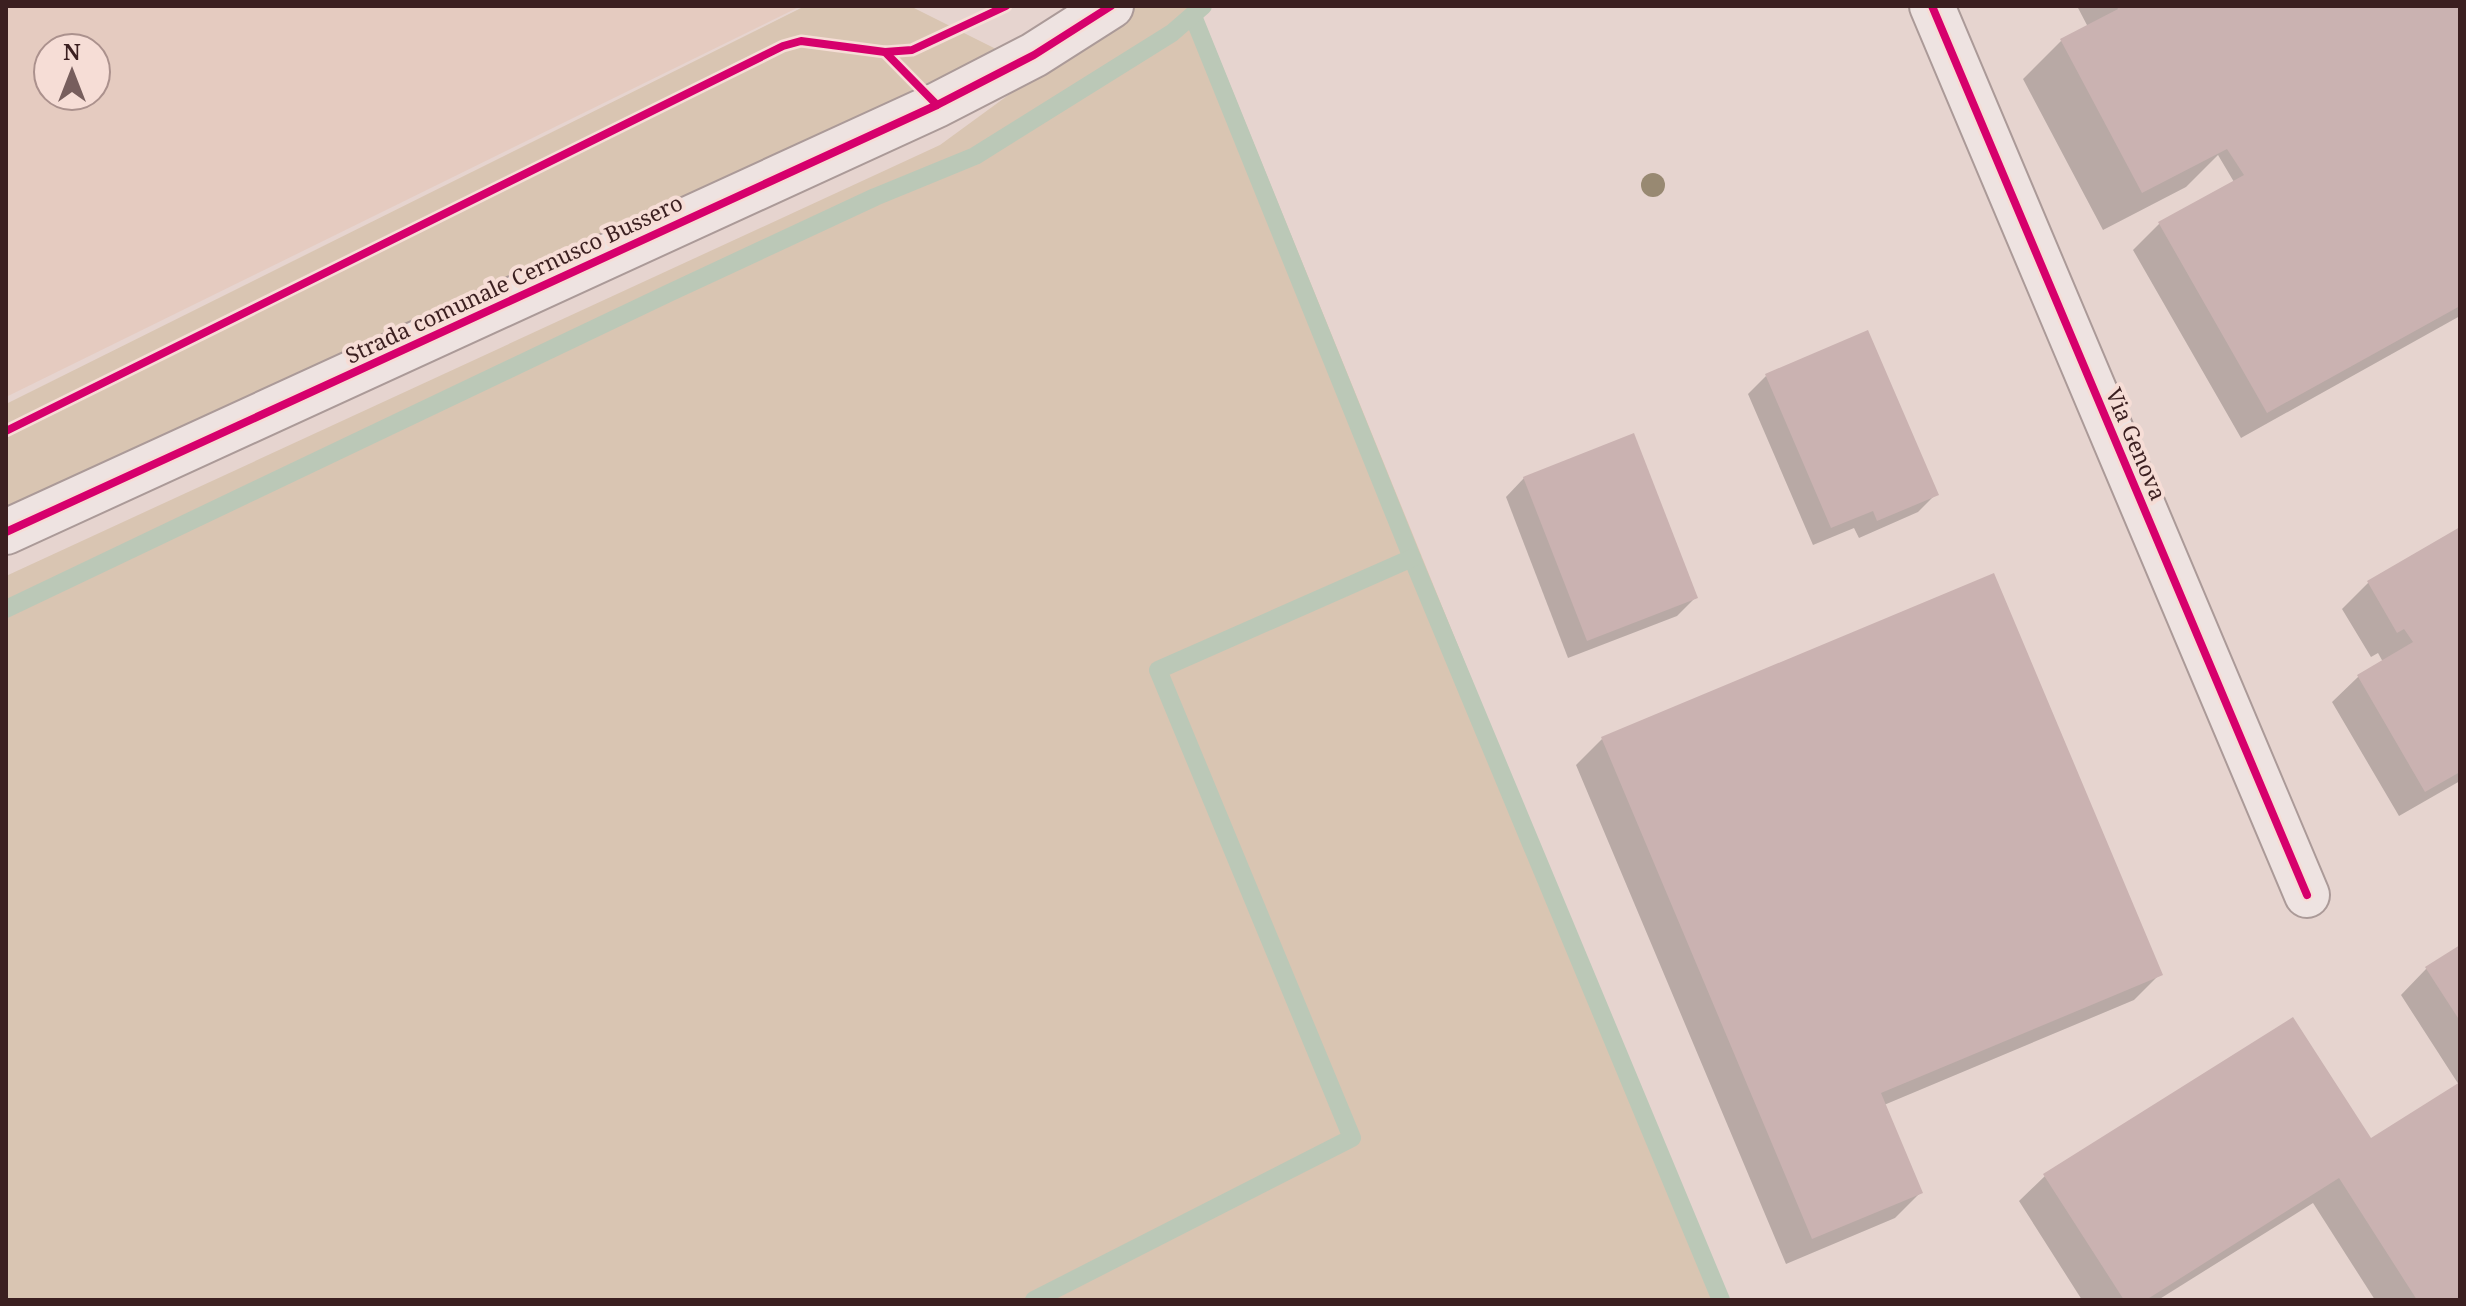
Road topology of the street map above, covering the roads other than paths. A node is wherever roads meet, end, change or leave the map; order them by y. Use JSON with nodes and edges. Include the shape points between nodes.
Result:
{"nodes":[{"id":1,"x":1111,"y":6,"type":"edge"},
{"id":2,"x":1932,"y":6,"type":"edge"},
{"id":3,"x":6,"y":532,"type":"edge"},
{"id":4,"x":2307,"y":895,"type":"dead end"}],
"edges":[{"from":1,"to":3,"type":"street","name":"Strada comunale Cernusco Bussero","via":[[1034,55],[937,105]]},
{"from":2,"to":4,"type":"street","name":"Via Genova"}]}
